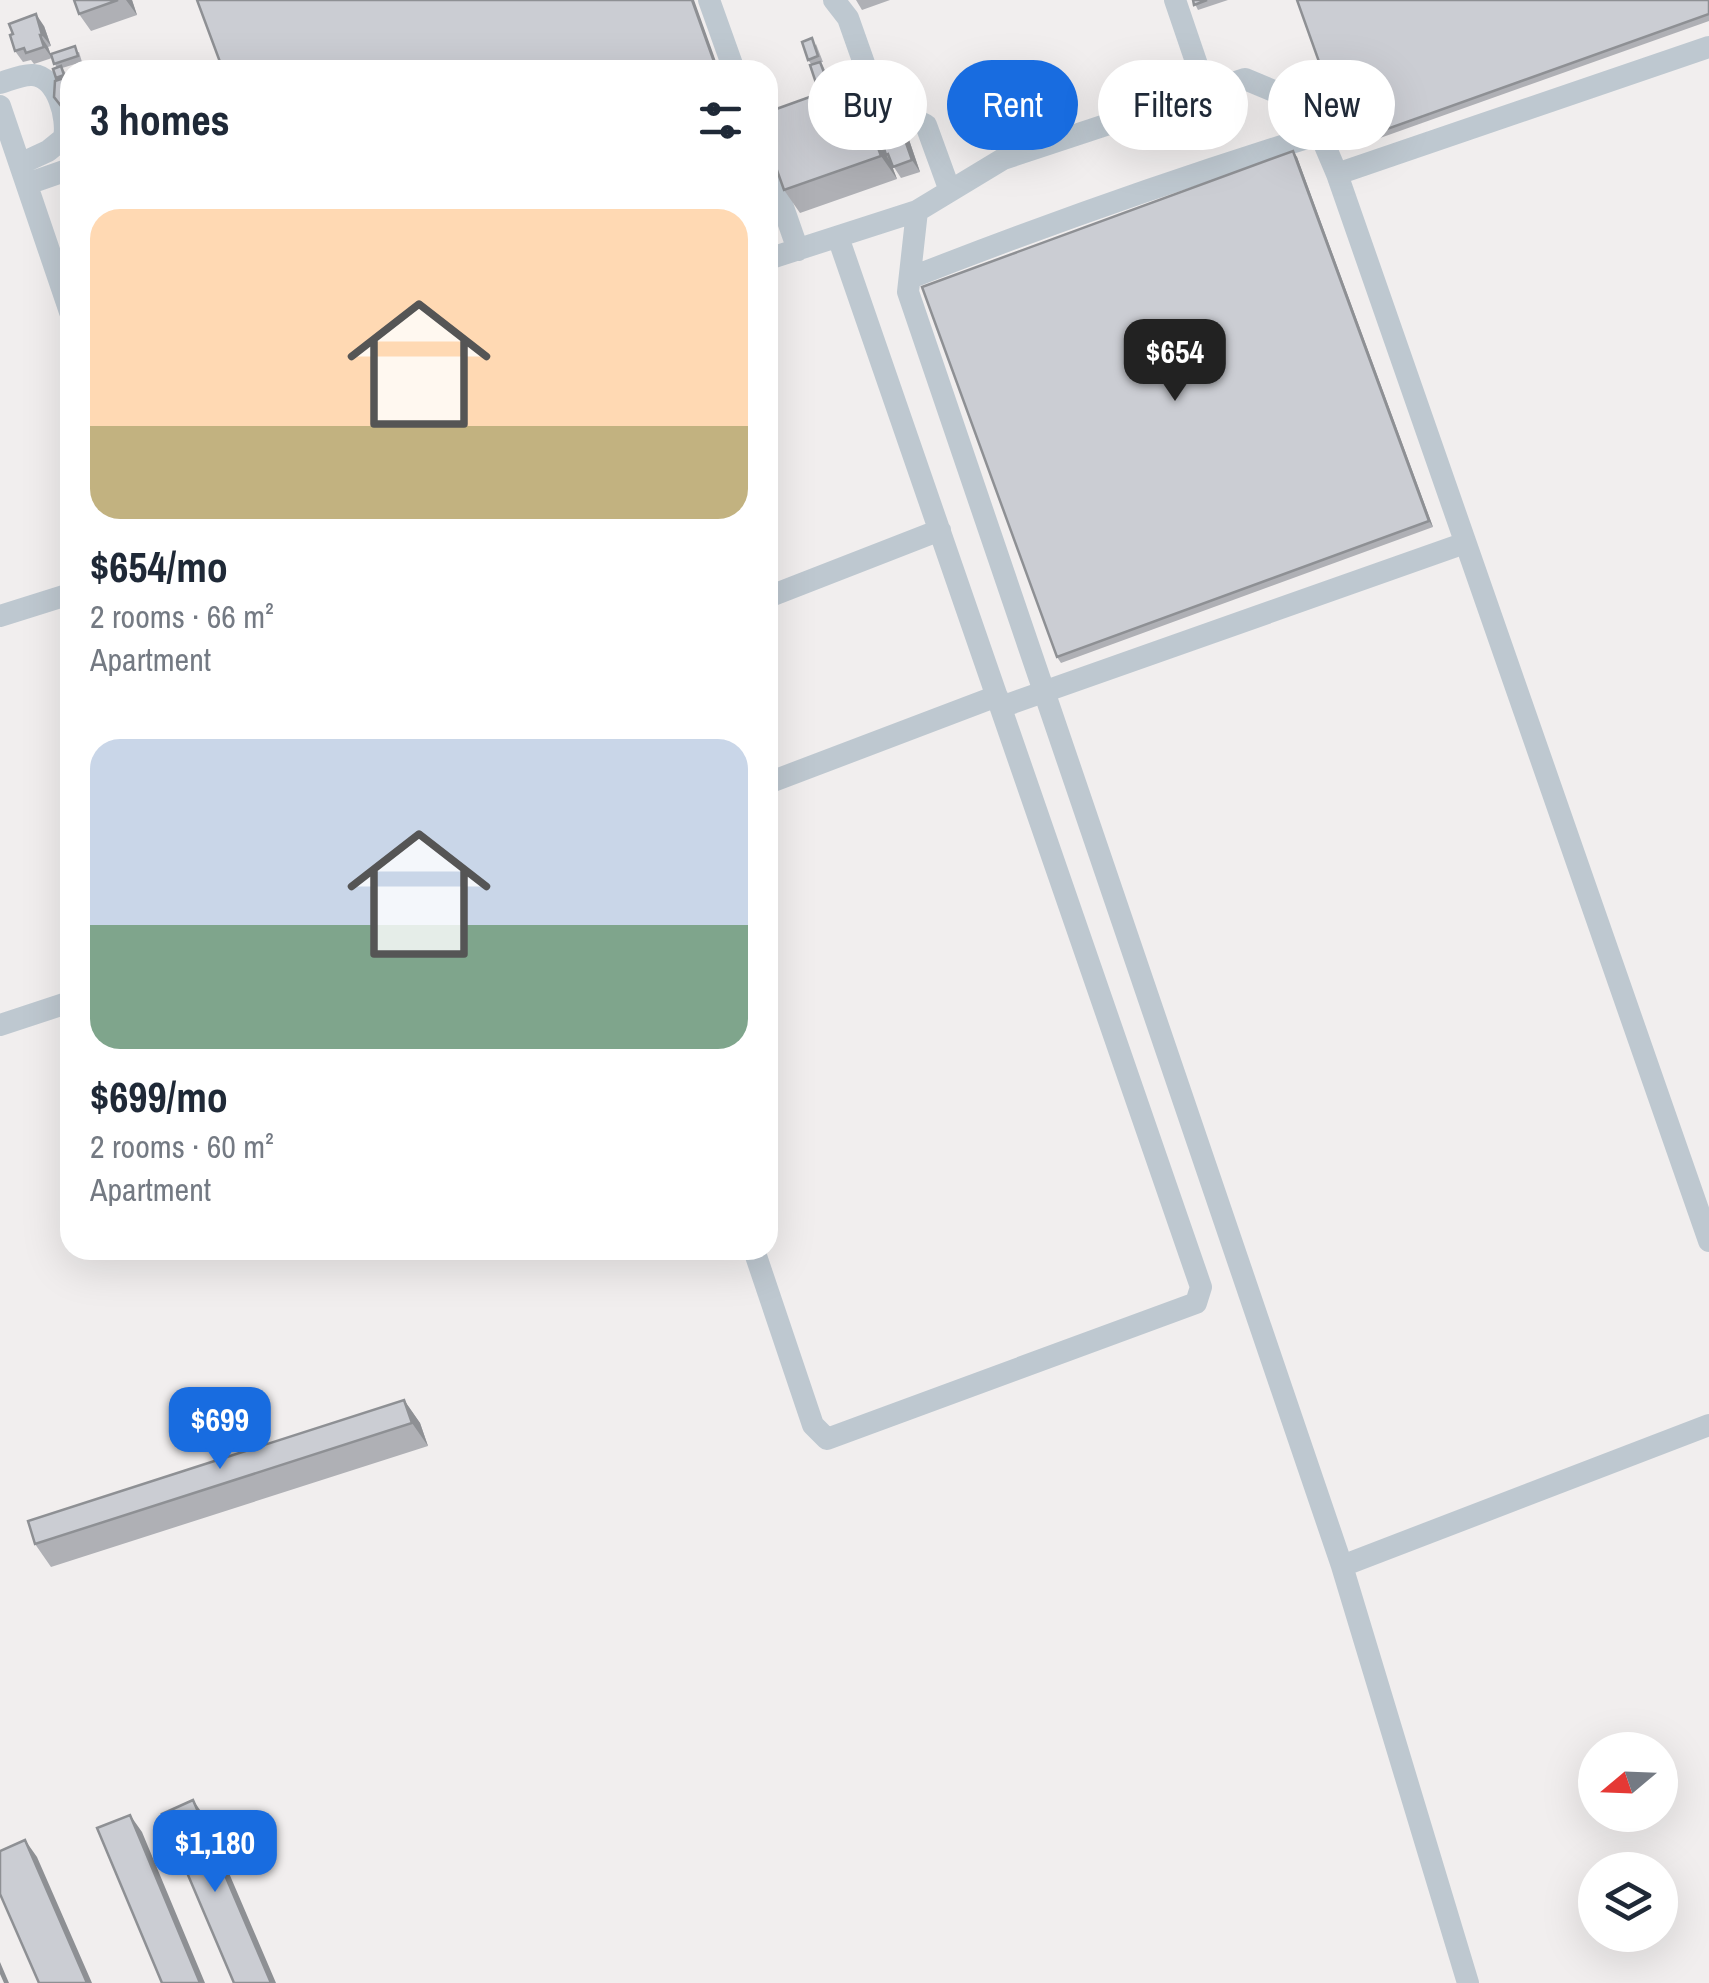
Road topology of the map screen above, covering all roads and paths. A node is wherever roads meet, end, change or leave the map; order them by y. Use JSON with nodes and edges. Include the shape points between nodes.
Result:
{"nodes":[{"id":1,"x":709,"y":0,"type":"edge"},
{"id":2,"x":834,"y":0,"type":"edge"},
{"id":3,"x":1175,"y":0,"type":"edge"},
{"id":4,"x":1709,"y":47,"type":"edge"},
{"id":5,"x":730,"y":60,"type":"edge"},
{"id":6,"x":1195,"y":60,"type":"edge"},
{"id":7,"x":0,"y":84,"type":"edge"},
{"id":8,"x":60,"y":105,"type":"edge"},
{"id":9,"x":0,"y":106,"type":"edge"},
{"id":10,"x":1098,"y":127,"type":"edge"},
{"id":11,"x":60,"y":141,"type":"edge"},
{"id":12,"x":1269,"y":150,"type":"edge"},
{"id":13,"x":1327,"y":150,"type":"edge"},
{"id":14,"x":60,"y":169,"type":"edge"},
{"id":15,"x":23,"y":174,"type":"junction"},
{"id":16,"x":1337,"y":174,"type":"junction"},
{"id":17,"x":950,"y":191,"type":"junction"},
{"id":18,"x":778,"y":193,"type":"edge"},
{"id":19,"x":917,"y":211,"type":"junction"},
{"id":20,"x":838,"y":237,"type":"junction"},
{"id":21,"x":798,"y":250,"type":"junction"},
{"id":22,"x":778,"y":257,"type":"edge"},
{"id":23,"x":910,"y":278,"type":"junction"},
{"id":24,"x":60,"y":283,"type":"edge"},
{"id":25,"x":940,"y":530,"type":"junction"},
{"id":26,"x":1465,"y":543,"type":"junction"},
{"id":27,"x":778,"y":593,"type":"edge"},
{"id":28,"x":60,"y":597,"type":"edge"},
{"id":29,"x":0,"y":616,"type":"edge"},
{"id":30,"x":1045,"y":690,"type":"junction"},
{"id":31,"x":999,"y":701,"type":"junction"},
{"id":32,"x":778,"y":779,"type":"edge"},
{"id":33,"x":1132,"y":948,"type":"junction"},
{"id":34,"x":1090,"y":964,"type":"junction"},
{"id":35,"x":60,"y":1005,"type":"edge"},
{"id":36,"x":0,"y":1025,"type":"edge"},
{"id":37,"x":1709,"y":1241,"type":"edge"},
{"id":38,"x":757,"y":1260,"type":"edge"},
{"id":39,"x":1709,"y":1425,"type":"edge"},
{"id":40,"x":1342,"y":1566,"type":"junction"},
{"id":41,"x":1468,"y":1983,"type":"edge"}],
"edges":[{"from":1,"to":5,"type":"street"},
{"from":2,"to":17,"type":"street","via":[[848,18],[872,86],[926,124]]},
{"from":3,"to":6,"type":"street"},
{"from":4,"to":16,"type":"street"},
{"from":7,"to":8,"type":"street","via":[[31,74],[43,78]]},
{"from":9,"to":15,"type":"street"},
{"from":10,"to":17,"type":"street","via":[[1003,159]]},
{"from":11,"to":15,"type":"street"},
{"from":12,"to":23,"type":"street"},
{"from":13,"to":16,"type":"street"},
{"from":14,"to":15,"type":"street"},
{"from":15,"to":24,"type":"street"},
{"from":16,"to":26,"type":"street"},
{"from":17,"to":19,"type":"street"},
{"from":18,"to":21,"type":"street"},
{"from":19,"to":20,"type":"street"},
{"from":19,"to":23,"type":"street"},
{"from":20,"to":21,"type":"street"},
{"from":20,"to":25,"type":"street"},
{"from":21,"to":22,"type":"street"},
{"from":23,"to":30,"type":"street","via":[[908,292]]},
{"from":25,"to":27,"type":"street"},
{"from":25,"to":31,"type":"street"},
{"from":26,"to":30,"type":"street"},
{"from":26,"to":37,"type":"street"},
{"from":28,"to":29,"type":"street"},
{"from":30,"to":31,"type":"street"},
{"from":30,"to":33,"type":"street"},
{"from":31,"to":32,"type":"street"},
{"from":31,"to":34,"type":"street"},
{"from":33,"to":34,"type":"street"},
{"from":33,"to":40,"type":"street"},
{"from":34,"to":38,"type":"street","via":[[1201,1287],[1196,1302],[827,1438],[814,1425]]},
{"from":35,"to":36,"type":"street"},
{"from":39,"to":40,"type":"street"},
{"from":40,"to":41,"type":"street"}]}
